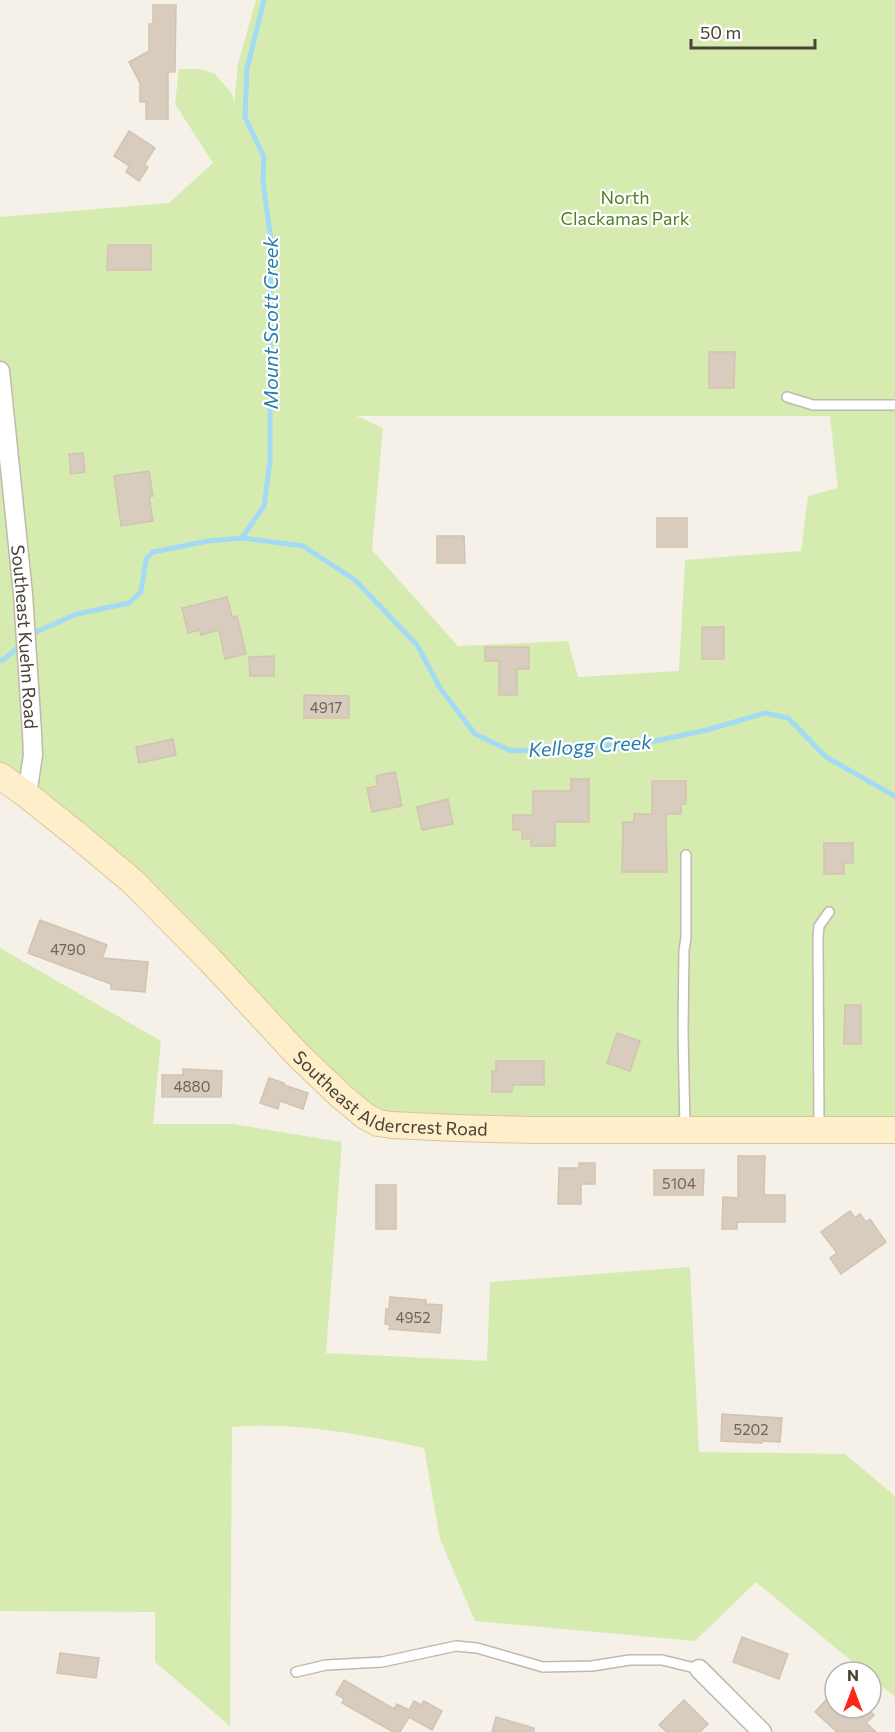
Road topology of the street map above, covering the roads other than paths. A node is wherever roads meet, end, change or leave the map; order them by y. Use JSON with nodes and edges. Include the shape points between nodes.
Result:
{"nodes":[{"id":1,"x":0,"y":371,"type":"edge"},
{"id":2,"x":787,"y":397,"type":"dead end"},
{"id":3,"x":895,"y":405,"type":"edge"},
{"id":4,"x":0,"y":776,"type":"edge"},
{"id":5,"x":27,"y":795,"type":"junction"},
{"id":6,"x":686,"y":855,"type":"dead end"},
{"id":7,"x":829,"y":912,"type":"dead end"},
{"id":8,"x":685,"y":1130,"type":"junction"},
{"id":9,"x":819,"y":1130,"type":"junction"},
{"id":10,"x":895,"y":1130,"type":"edge"},
{"id":11,"x":699,"y":1669,"type":"joint"},
{"id":12,"x":296,"y":1672,"type":"dead end"},
{"id":13,"x":762,"y":1732,"type":"edge"}],
"edges":[{"from":1,"to":5,"type":"street","name":"Southeast Kuehn Road","via":[[28,668],[33,755]]},
{"from":2,"to":3,"type":"lane","via":[[813,405]]},
{"from":4,"to":5,"type":"street","name":"Southeast Aldercrest Road"},
{"from":5,"to":8,"type":"street","name":"Southeast Aldercrest Road","via":[[132,881],[298,1055],[342,1097],[378,1123],[467,1129]]},
{"from":6,"to":8,"type":"lane"},
{"from":7,"to":9,"type":"lane","via":[[819,926],[818,937]]},
{"from":8,"to":9,"type":"street","name":"Southeast Aldercrest Road"},
{"from":9,"to":10,"type":"street","name":"Southeast Aldercrest Road"},
{"from":11,"to":12,"type":"lane","via":[[663,1660],[543,1667],[456,1646],[382,1662],[326,1665]]},
{"from":11,"to":13,"type":"street"}]}
